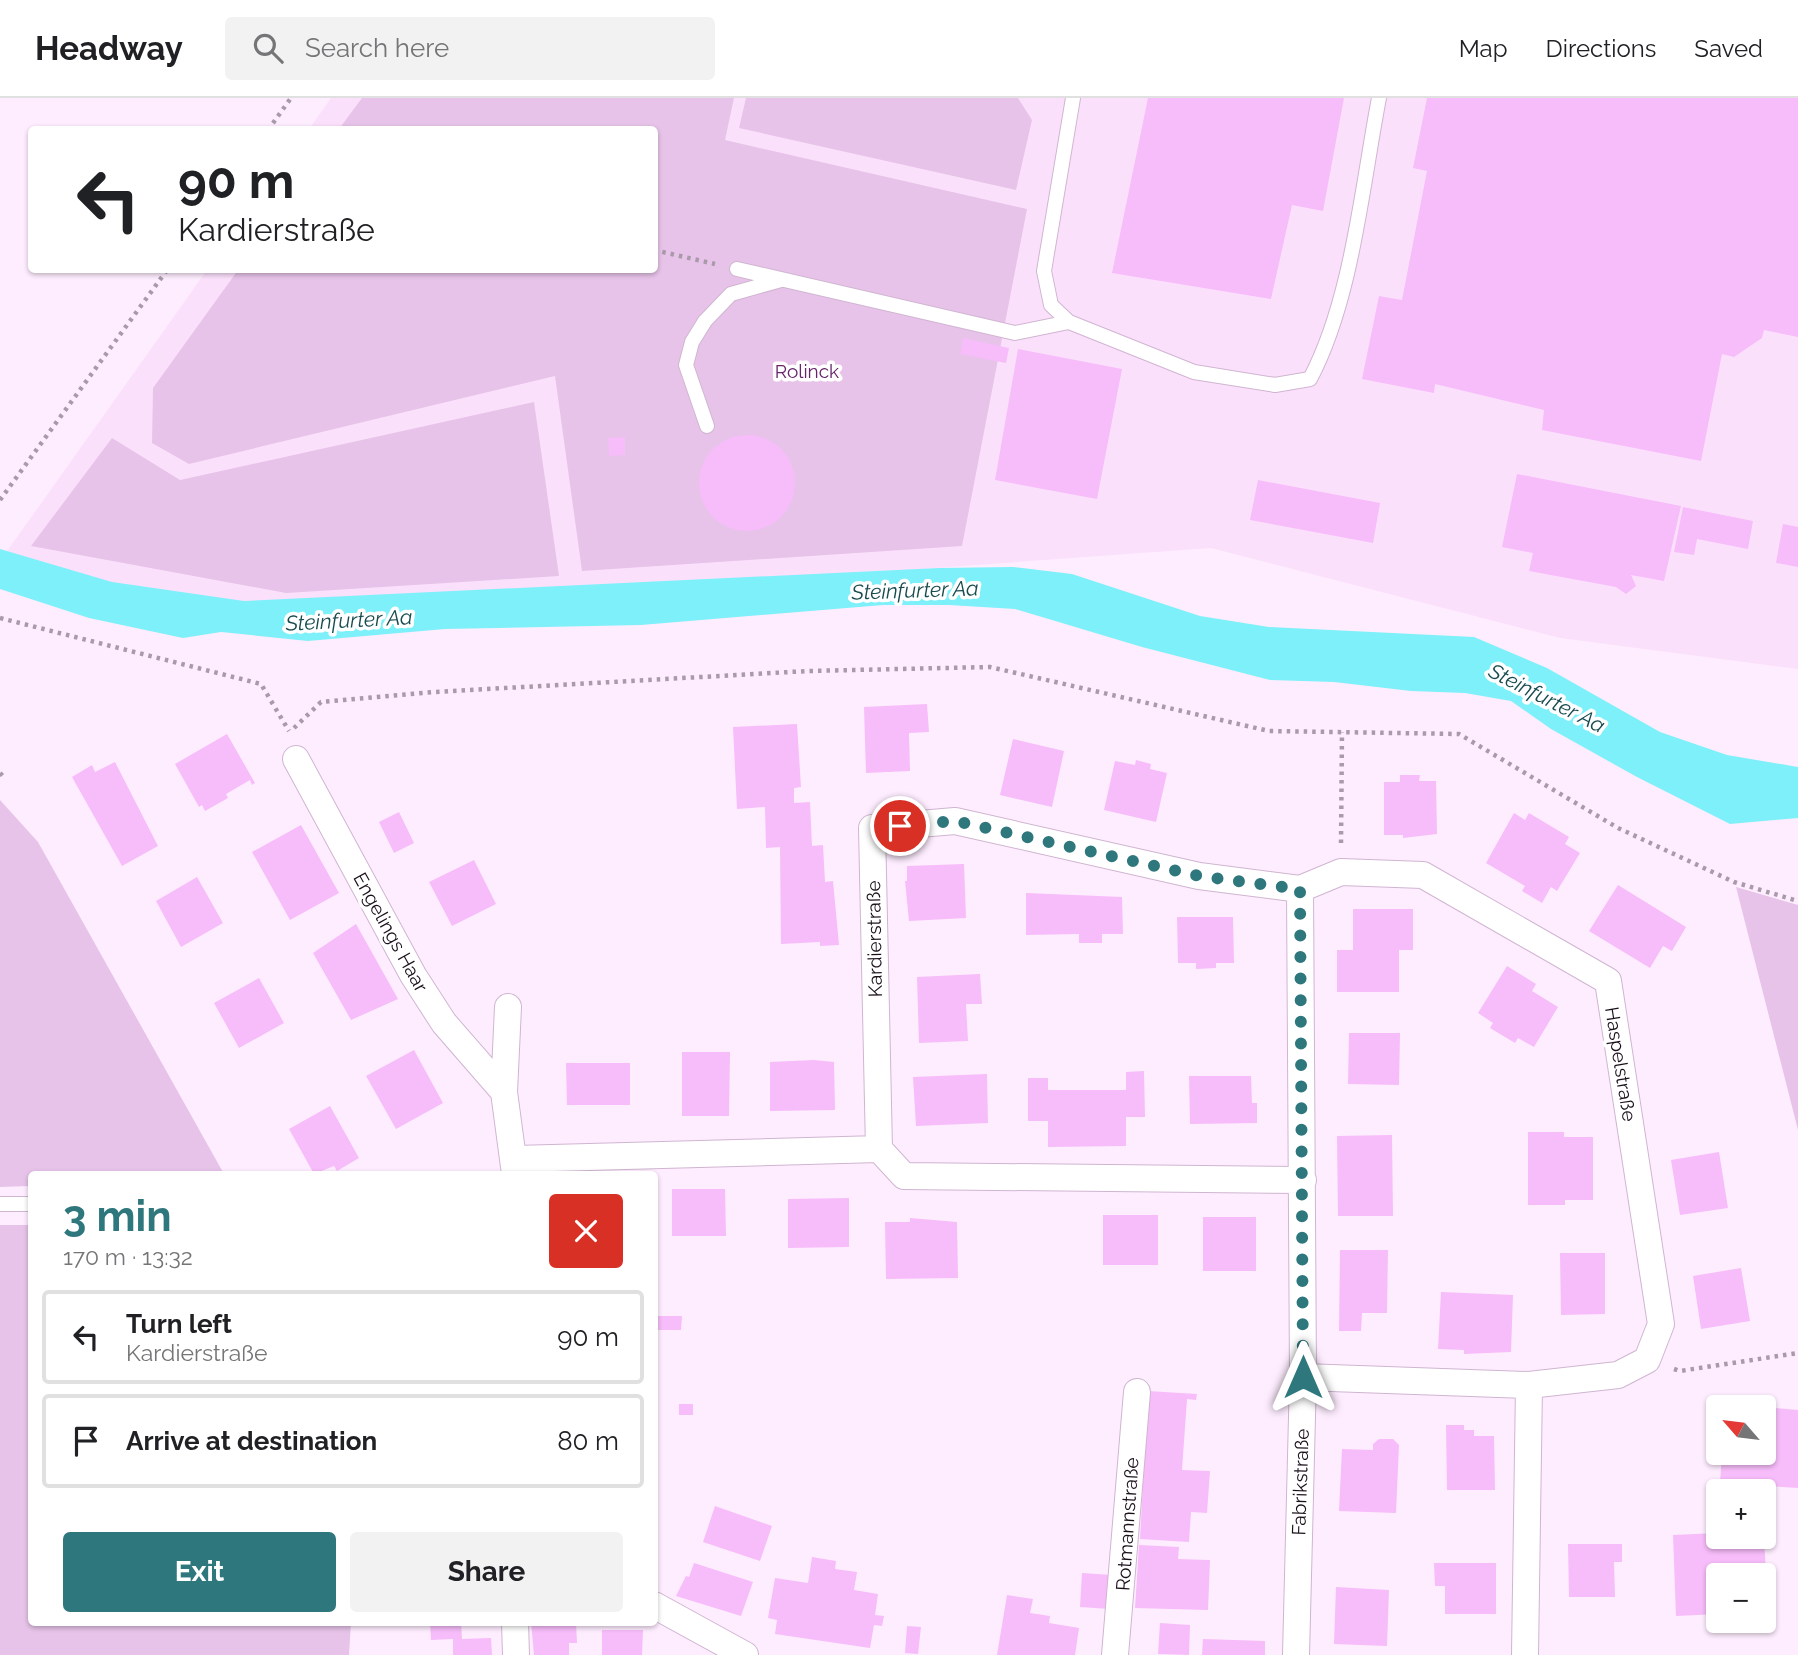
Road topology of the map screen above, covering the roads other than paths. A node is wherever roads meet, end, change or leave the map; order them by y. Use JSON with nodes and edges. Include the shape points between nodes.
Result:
{"nodes":[{"id":1,"x":1073,"y":98,"type":"edge"},
{"id":2,"x":1379,"y":98,"type":"edge"},
{"id":3,"x":737,"y":269,"type":"road end"},
{"id":4,"x":782,"y":279,"type":"junction"},
{"id":5,"x":1069,"y":321,"type":"junction"},
{"id":6,"x":707,"y":426,"type":"dead end"},
{"id":7,"x":296,"y":759,"type":"dead end"},
{"id":8,"x":1300,"y":889,"type":"junction"},
{"id":9,"x":508,"y":1007,"type":"dead end"},
{"id":10,"x":504,"y":1092,"type":"junction"},
{"id":11,"x":878,"y":1149,"type":"junction"},
{"id":12,"x":515,"y":1167,"type":"edge"},
{"id":13,"x":1303,"y":1180,"type":"junction"},
{"id":14,"x":0,"y":1204,"type":"edge"},
{"id":15,"x":28,"y":1205,"type":"edge"},
{"id":16,"x":1303,"y":1377,"type":"junction"},
{"id":17,"x":1529,"y":1385,"type":"junction"},
{"id":18,"x":1137,"y":1392,"type":"dead end"},
{"id":19,"x":658,"y":1607,"type":"edge"},
{"id":20,"x":515,"y":1626,"type":"edge"},
{"id":21,"x":516,"y":1655,"type":"edge"},
{"id":22,"x":743,"y":1655,"type":"edge"},
{"id":23,"x":1115,"y":1655,"type":"edge"},
{"id":24,"x":1296,"y":1655,"type":"edge"},
{"id":25,"x":1525,"y":1655,"type":"edge"}],
"edges":[{"from":1,"to":5,"type":"lane","via":[[1044,271],[1051,305]]},
{"from":2,"to":5,"type":"lane","via":[[1343,285],[1323,353],[1310,379],[1275,385],[1195,372]]},
{"from":3,"to":4,"type":"lane"},
{"from":4,"to":5,"type":"lane","via":[[1015,333]]},
{"from":4,"to":6,"type":"lane","via":[[731,294],[692,342],[686,365]]},
{"from":7,"to":10,"type":"street","name":"Engelings Haar","via":[[413,975],[444,1023]]},
{"from":8,"to":11,"type":"street","name":"Kardierstraße","via":[[1199,876],[955,821],[872,828]]},
{"from":8,"to":13,"type":"street","name":"Fabrikstraße"},
{"from":8,"to":17,"type":"street","name":"Haspelstraße","via":[[1341,872],[1423,875],[1608,981],[1661,1324],[1647,1360],[1618,1375]]},
{"from":9,"to":10,"type":"street"},
{"from":10,"to":12,"type":"street"},
{"from":11,"to":12,"type":"street"},
{"from":11,"to":13,"type":"street","via":[[904,1176]]},
{"from":13,"to":16,"type":"street","name":"Fabrikstraße"},
{"from":14,"to":15,"type":"lane"},
{"from":16,"to":17,"type":"street"},
{"from":16,"to":24,"type":"street","name":"Fabrikstraße"},
{"from":17,"to":25,"type":"street"},
{"from":18,"to":23,"type":"street","name":"Rotmannstraße"},
{"from":19,"to":22,"type":"street"},
{"from":20,"to":21,"type":"street"}]}
